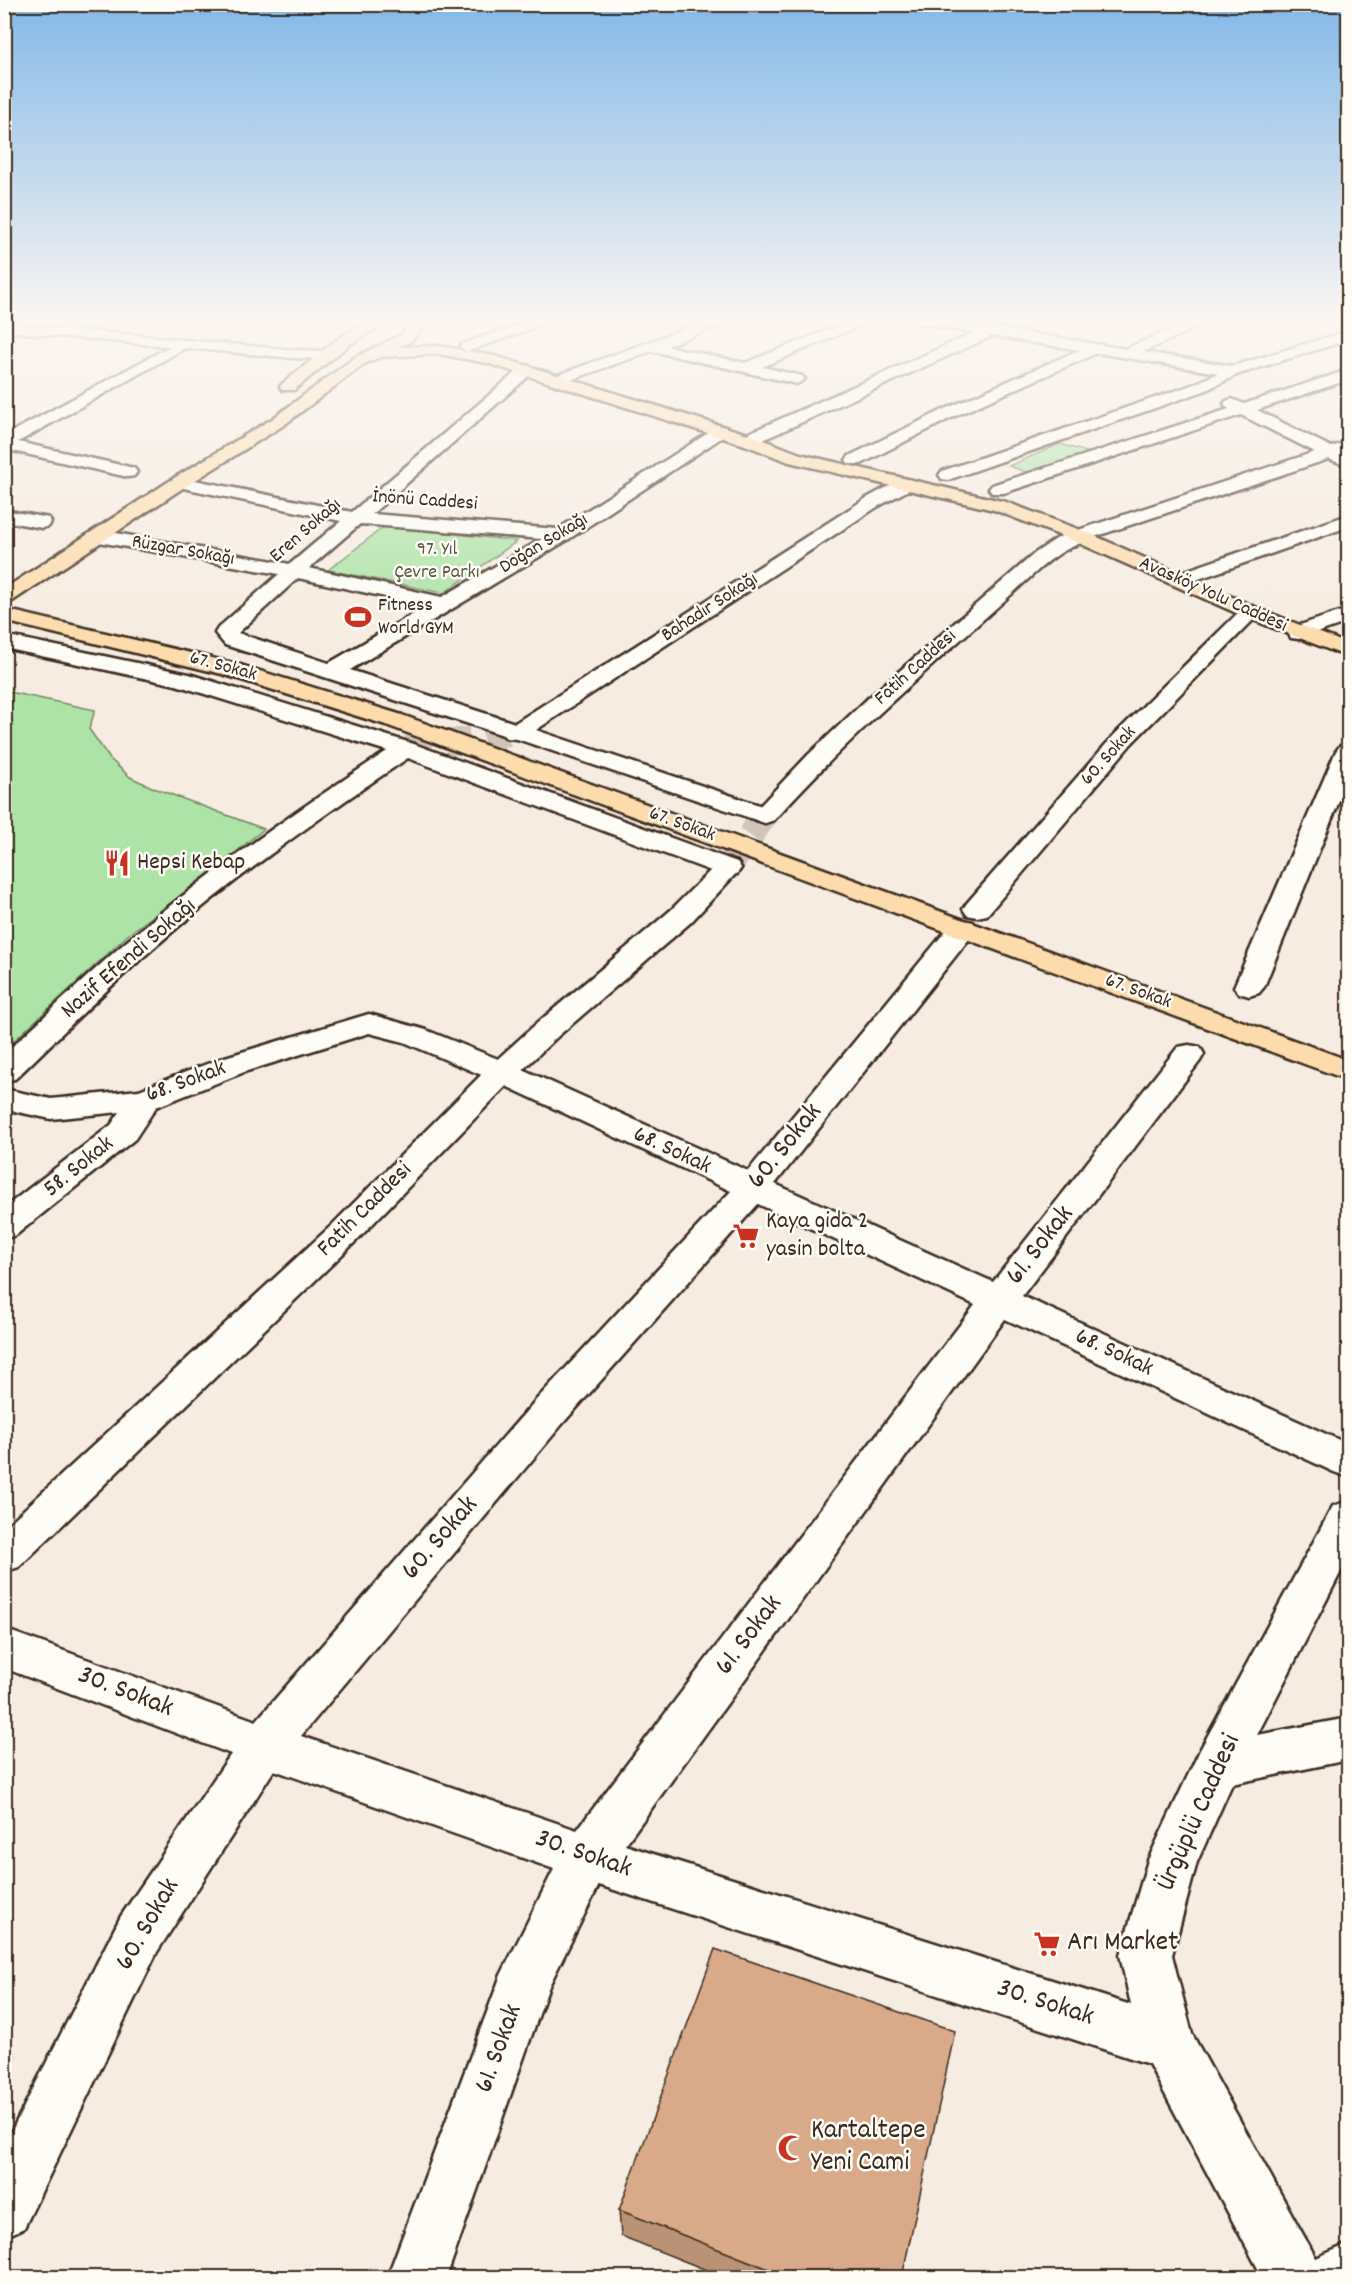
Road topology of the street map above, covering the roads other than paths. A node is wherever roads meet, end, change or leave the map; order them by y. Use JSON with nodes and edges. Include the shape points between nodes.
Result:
{"nodes":[{"id":1,"x":37,"y":425,"type":"edge"},
{"id":2,"x":272,"y":425,"type":"edge"},
{"id":3,"x":463,"y":425,"type":"edge"},
{"id":4,"x":701,"y":425,"type":"edge"},
{"id":5,"x":780,"y":425,"type":"edge"},
{"id":6,"x":924,"y":425,"type":"edge"},
{"id":7,"x":1093,"y":425,"type":"edge"},
{"id":8,"x":1191,"y":425,"type":"edge"},
{"id":9,"x":1274,"y":425,"type":"edge"},
{"id":10,"x":722,"y":432,"type":"junction"},
{"id":11,"x":748,"y":440,"type":"junction"},
{"id":12,"x":4,"y":444,"type":"edge"},
{"id":13,"x":1348,"y":447,"type":"edge"},
{"id":14,"x":194,"y":453,"type":"dead end"},
{"id":15,"x":1331,"y":454,"type":"junction"},
{"id":16,"x":855,"y":460,"type":"junction"},
{"id":17,"x":1348,"y":462,"type":"edge"},
{"id":18,"x":128,"y":472,"type":"dead end"},
{"id":19,"x":941,"y":480,"type":"junction"},
{"id":20,"x":180,"y":482,"type":"junction"},
{"id":21,"x":906,"y":484,"type":"junction"},
{"id":22,"x":998,"y":489,"type":"junction"},
{"id":23,"x":4,"y":515,"type":"edge"},
{"id":24,"x":355,"y":519,"type":"junction"},
{"id":25,"x":1348,"y":521,"type":"edge"},
{"id":26,"x":42,"y":522,"type":"dead end"},
{"id":27,"x":562,"y":535,"type":"junction"},
{"id":28,"x":99,"y":536,"type":"junction"},
{"id":29,"x":1079,"y":536,"type":"junction"},
{"id":30,"x":294,"y":571,"type":"junction"},
{"id":31,"x":4,"y":578,"type":"edge"},
{"id":32,"x":1180,"y":579,"type":"junction"},
{"id":33,"x":4,"y":598,"type":"edge"},
{"id":34,"x":444,"y":604,"type":"junction"},
{"id":35,"x":1250,"y":612,"type":"junction"},
{"id":36,"x":4,"y":615,"type":"edge"},
{"id":37,"x":1348,"y":615,"type":"edge"},
{"id":38,"x":226,"y":633,"type":"joint"},
{"id":39,"x":1299,"y":633,"type":"junction"},
{"id":40,"x":4,"y":641,"type":"edge"},
{"id":41,"x":1348,"y":651,"type":"edge"},
{"id":42,"x":343,"y":679,"type":"junction"},
{"id":43,"x":514,"y":733,"type":"junction"},
{"id":44,"x":406,"y":749,"type":"junction"},
{"id":45,"x":1348,"y":751,"type":"edge"},
{"id":46,"x":765,"y":815,"type":"joint"},
{"id":47,"x":728,"y":868,"type":"joint"},
{"id":48,"x":970,"y":919,"type":"junction"},
{"id":49,"x":1249,"y":987,"type":"dead end"},
{"id":50,"x":1348,"y":1046,"type":"edge"},
{"id":51,"x":1189,"y":1054,"type":"dead end"},
{"id":52,"x":1348,"y":1071,"type":"edge"},
{"id":53,"x":4,"y":1072,"type":"edge"},
{"id":54,"x":502,"y":1072,"type":"junction"},
{"id":55,"x":4,"y":1099,"type":"edge"},
{"id":56,"x":144,"y":1100,"type":"junction"},
{"id":57,"x":752,"y":1189,"type":"junction"},
{"id":58,"x":4,"y":1227,"type":"edge"},
{"id":59,"x":999,"y":1300,"type":"junction"},
{"id":60,"x":1348,"y":1461,"type":"edge"},
{"id":61,"x":1348,"y":1518,"type":"edge"},
{"id":62,"x":4,"y":1556,"type":"edge"},
{"id":63,"x":4,"y":1647,"type":"edge"},
{"id":64,"x":1348,"y":1739,"type":"edge"},
{"id":65,"x":264,"y":1745,"type":"junction"},
{"id":66,"x":1217,"y":1765,"type":"junction"},
{"id":67,"x":587,"y":1857,"type":"junction"},
{"id":68,"x":1167,"y":2043,"type":"junction"},
{"id":69,"x":4,"y":2208,"type":"edge"},
{"id":70,"x":1348,"y":2273,"type":"edge"},
{"id":71,"x":416,"y":2277,"type":"edge"},
{"id":72,"x":1295,"y":2277,"type":"edge"},
{"id":73,"x":1338,"y":2277,"type":"edge"}],
"edges":[{"from":1,"to":12,"type":"street"},
{"from":2,"to":20,"type":"main road"},
{"from":3,"to":24,"type":"street","name":"Eren Sokağı"},
{"from":4,"to":10,"type":"main road","name":"Avasköy Yolu Caddesi"},
{"from":5,"to":11,"type":"street"},
{"from":6,"to":16,"type":"street"},
{"from":7,"to":19,"type":"street"},
{"from":8,"to":22,"type":"street"},
{"from":9,"to":15,"type":"street"},
{"from":10,"to":11,"type":"main road","name":"Avasköy Yolu Caddesi"},
{"from":10,"to":27,"type":"street","name":"Doğan Sokağı"},
{"from":11,"to":16,"type":"main road","name":"Avasköy Yolu Caddesi"},
{"from":11,"to":21,"type":"main road","name":"Avasköy Yolu Caddesi","via":[[795,458]]},
{"from":12,"to":18,"type":"street"},
{"from":13,"to":15,"type":"street","name":"Fatih Caddesi"},
{"from":14,"to":31,"type":"main road"},
{"from":15,"to":17,"type":"street"},
{"from":15,"to":29,"type":"street","name":"Fatih Caddesi"},
{"from":16,"to":19,"type":"main road","name":"Avasköy Yolu Caddesi"},
{"from":19,"to":21,"type":"main road","name":"Avasköy Yolu Caddesi"},
{"from":19,"to":22,"type":"main road","name":"Avasköy Yolu Caddesi","via":[[962,488],[969,479]]},
{"from":19,"to":29,"type":"main road","name":"Avasköy Yolu Caddesi"},
{"from":20,"to":24,"type":"street","name":"İnönü Caddesi"},
{"from":20,"to":28,"type":"main road"},
{"from":21,"to":43,"type":"street","name":"Bahadır Sokağı"},
{"from":22,"to":29,"type":"main road","name":"Avasköy Yolu Caddesi","via":[[1063,523]]},
{"from":23,"to":26,"type":"street"},
{"from":24,"to":27,"type":"street","name":"İnönü Caddesi"},
{"from":24,"to":30,"type":"street","name":"Eren Sokağı"},
{"from":25,"to":32,"type":"street"},
{"from":27,"to":34,"type":"street","name":"Doğan Sokağı"},
{"from":28,"to":30,"type":"street","name":"Rüzgar Sokağı"},
{"from":28,"to":33,"type":"main road"},
{"from":29,"to":32,"type":"main road","name":"Avasköy Yolu Caddesi"},
{"from":29,"to":46,"type":"street","name":"Fatih Caddesi","via":[[1054,548],[939,647],[821,754]]},
{"from":30,"to":34,"type":"street","name":"Rüzgar Sokağı"},
{"from":30,"to":38,"type":"street","name":"Eren Sokağı"},
{"from":32,"to":35,"type":"main road","name":"Avasköy Yolu Caddesi"},
{"from":33,"to":42,"type":"main road","name":"67. Sokak"},
{"from":34,"to":42,"type":"street","name":"Doğan Sokağı"},
{"from":35,"to":39,"type":"main road","name":"Avasköy Yolu Caddesi"},
{"from":35,"to":48,"type":"street","name":"60. Sokak","via":[[1123,739]]},
{"from":36,"to":48,"type":"main road","name":"67. Sokak","via":[[180,656],[328,698]]},
{"from":37,"to":39,"type":"street"},
{"from":38,"to":42,"type":"street","name":"67. Sokak","via":[[233,640]]},
{"from":39,"to":41,"type":"main road","name":"Avasköy Yolu Caddesi"},
{"from":40,"to":44,"type":"street","name":"67. Sokak","via":[[181,679]]},
{"from":42,"to":43,"type":"street","name":"67. Sokak"},
{"from":42,"to":48,"type":"main road","name":"67. Sokak"},
{"from":43,"to":46,"type":"street","name":"67. Sokak"},
{"from":44,"to":47,"type":"street","name":"67. Sokak"},
{"from":44,"to":53,"type":"street","name":"Nazif Efendi Sokağı","via":[[168,921]]},
{"from":45,"to":49,"type":"street"},
{"from":47,"to":54,"type":"street","name":"Fatih Caddesi","via":[[681,916]]},
{"from":48,"to":50,"type":"main road","name":"67. Sokak"},
{"from":48,"to":52,"type":"main road","name":"67. Sokak"},
{"from":48,"to":57,"type":"street","name":"60. Sokak"},
{"from":51,"to":59,"type":"street","name":"61. Sokak"},
{"from":54,"to":56,"type":"street","name":"68. Sokak","via":[[415,1036],[369,1023],[236,1064]]},
{"from":54,"to":57,"type":"street","name":"68. Sokak"},
{"from":54,"to":62,"type":"street","name":"Fatih Caddesi","via":[[344,1233]]},
{"from":55,"to":56,"type":"street","name":"68. Sokak","via":[[51,1109]]},
{"from":56,"to":58,"type":"street","name":"58. Sokak","via":[[123,1132]]},
{"from":57,"to":59,"type":"street","name":"68. Sokak"},
{"from":57,"to":65,"type":"street","name":"60. Sokak","via":[[550,1412]]},
{"from":59,"to":60,"type":"street","name":"68. Sokak"},
{"from":59,"to":67,"type":"street","name":"61. Sokak"},
{"from":61,"to":66,"type":"street","name":"Ürgüplü Caddesi"},
{"from":63,"to":65,"type":"street","name":"30. Sokak"},
{"from":64,"to":66,"type":"street"},
{"from":65,"to":67,"type":"street","name":"30. Sokak"},
{"from":65,"to":69,"type":"street","name":"60. Sokak","via":[[139,1934]]},
{"from":66,"to":68,"type":"street","name":"Ürgüplü Caddesi","via":[[1173,1860],[1146,1954]]},
{"from":67,"to":68,"type":"street","name":"30. Sokak"},
{"from":67,"to":71,"type":"street","name":"61. Sokak","via":[[527,1975]]},
{"from":68,"to":72,"type":"street","name":"Ürgüplü Caddesi"},
{"from":70,"to":73,"type":"street"}]}
